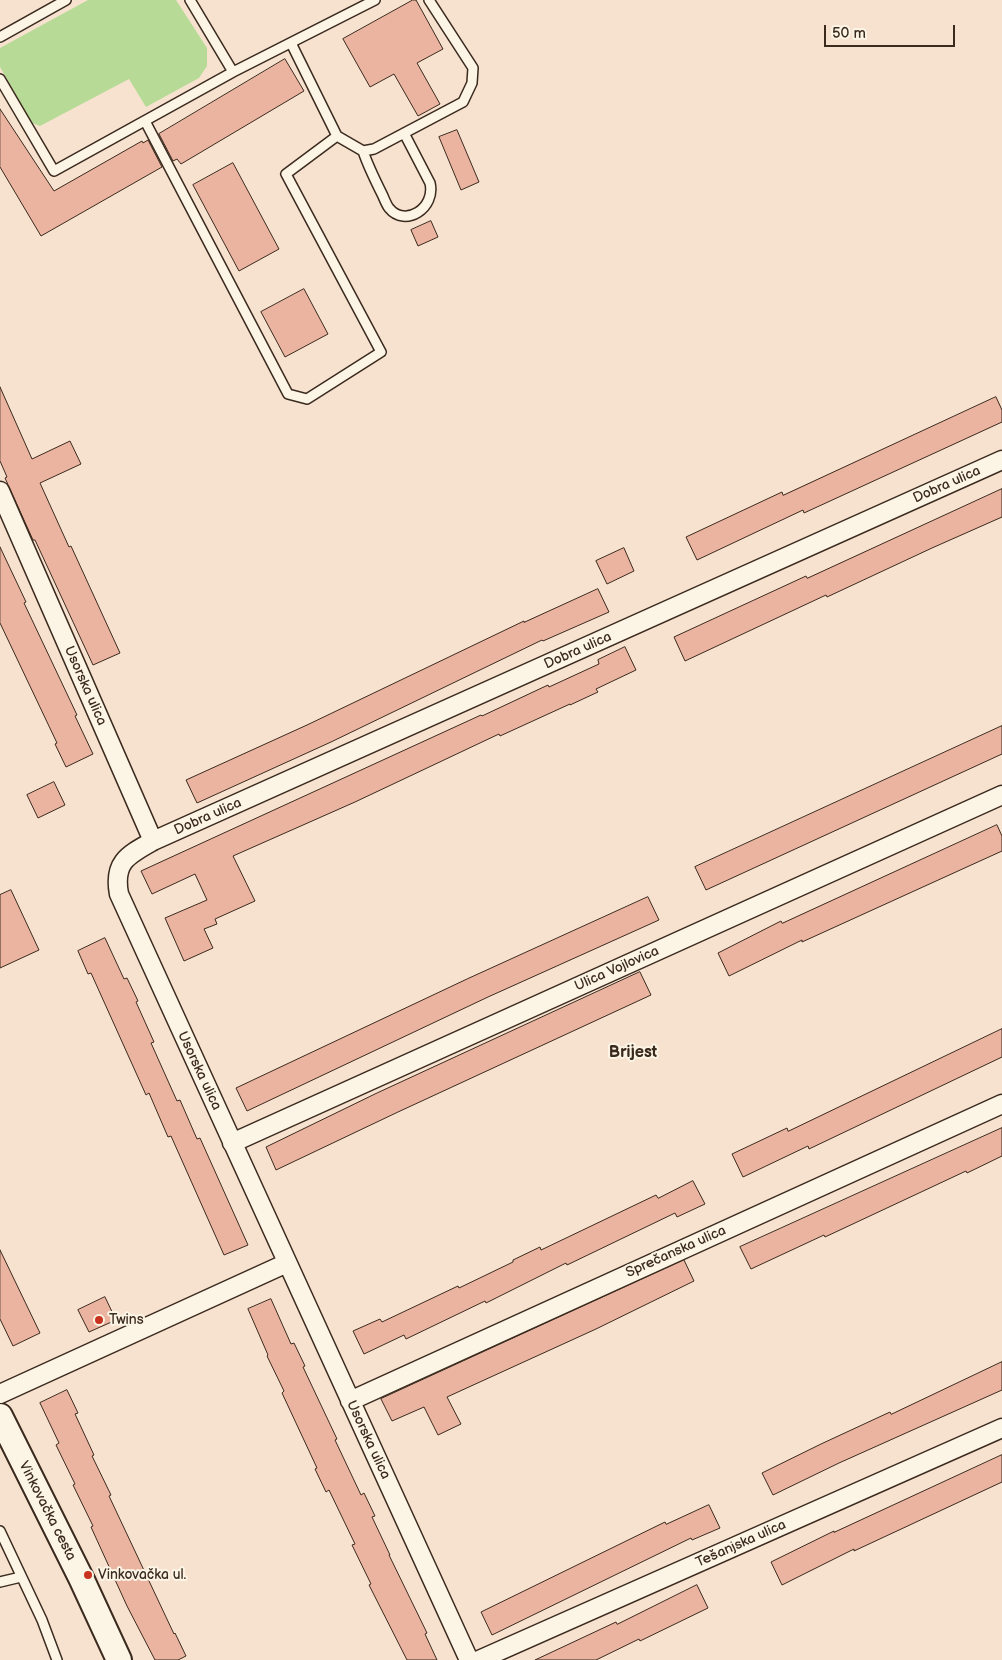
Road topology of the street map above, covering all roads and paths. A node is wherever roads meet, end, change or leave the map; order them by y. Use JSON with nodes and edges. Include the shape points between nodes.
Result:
{"nodes":[{"id":1,"x":66,"y":0,"type":"edge"},
{"id":2,"x":190,"y":0,"type":"edge"},
{"id":3,"x":375,"y":0,"type":"edge"},
{"id":4,"x":429,"y":0,"type":"edge"},
{"id":5,"x":0,"y":37,"type":"edge"},
{"id":6,"x":291,"y":42,"type":"junction"},
{"id":7,"x":233,"y":72,"type":"junction"},
{"id":8,"x":0,"y":79,"type":"edge"},
{"id":9,"x":145,"y":121,"type":"junction"},
{"id":10,"x":404,"y":133,"type":"junction"},
{"id":11,"x":337,"y":136,"type":"junction"},
{"id":12,"x":363,"y":151,"type":"junction"},
{"id":13,"x":1002,"y":460,"type":"edge"},
{"id":14,"x":0,"y":491,"type":"edge"},
{"id":15,"x":1002,"y":795,"type":"edge"},
{"id":16,"x":153,"y":841,"type":"junction"},
{"id":17,"x":1002,"y":1104,"type":"edge"},
{"id":18,"x":232,"y":1143,"type":"junction"},
{"id":19,"x":287,"y":1263,"type":"junction"},
{"id":20,"x":0,"y":1394,"type":"edge"},
{"id":21,"x":350,"y":1401,"type":"junction"},
{"id":22,"x":0,"y":1416,"type":"edge"},
{"id":23,"x":1002,"y":1428,"type":"edge"},
{"id":24,"x":0,"y":1531,"type":"edge"},
{"id":25,"x":21,"y":1577,"type":"junction"},
{"id":26,"x":0,"y":1582,"type":"edge"},
{"id":27,"x":57,"y":1660,"type":"edge"},
{"id":28,"x":119,"y":1660,"type":"edge"},
{"id":29,"x":469,"y":1660,"type":"edge"},
{"id":30,"x":479,"y":1660,"type":"edge"}],
"edges":[{"from":1,"to":5,"type":"lane"},
{"from":2,"to":7,"type":"lane"},
{"from":3,"to":6,"type":"lane"},
{"from":4,"to":10,"type":"lane","via":[[473,68],[472,83],[463,102]]},
{"from":6,"to":7,"type":"lane"},
{"from":6,"to":11,"type":"lane"},
{"from":7,"to":9,"type":"lane"},
{"from":8,"to":9,"type":"lane","via":[[54,171]]},
{"from":9,"to":11,"type":"lane","via":[[288,394],[307,399],[381,352],[286,174]]},
{"from":10,"to":12,"type":"lane","via":[[374,149]]},
{"from":10,"to":12,"type":"lane","via":[[432,191],[429,202],[420,212],[410,216],[389,209]]},
{"from":11,"to":12,"type":"lane"},
{"from":13,"to":16,"type":"street","name":"Dobra ulica"},
{"from":14,"to":16,"type":"street","name":"Usorska ulica"},
{"from":15,"to":18,"type":"street","name":"Ulica Vojlovica"},
{"from":16,"to":18,"type":"street","name":"Usorska ulica","via":[[130,854],[122,863],[116,882],[119,894]]},
{"from":17,"to":21,"type":"street","name":"Sprečanska ulica"},
{"from":18,"to":19,"type":"street","name":"Usorska ulica"},
{"from":19,"to":20,"type":"street"},
{"from":19,"to":21,"type":"street","name":"Usorska ulica"},
{"from":21,"to":29,"type":"street","name":"Usorska ulica"},
{"from":22,"to":28,"type":"main road","name":"Vinkovačka cesta"},
{"from":23,"to":30,"type":"street","name":"Tešanjska ulica"},
{"from":24,"to":25,"type":"lane"},
{"from":25,"to":26,"type":"lane"},
{"from":25,"to":27,"type":"lane"}]}
